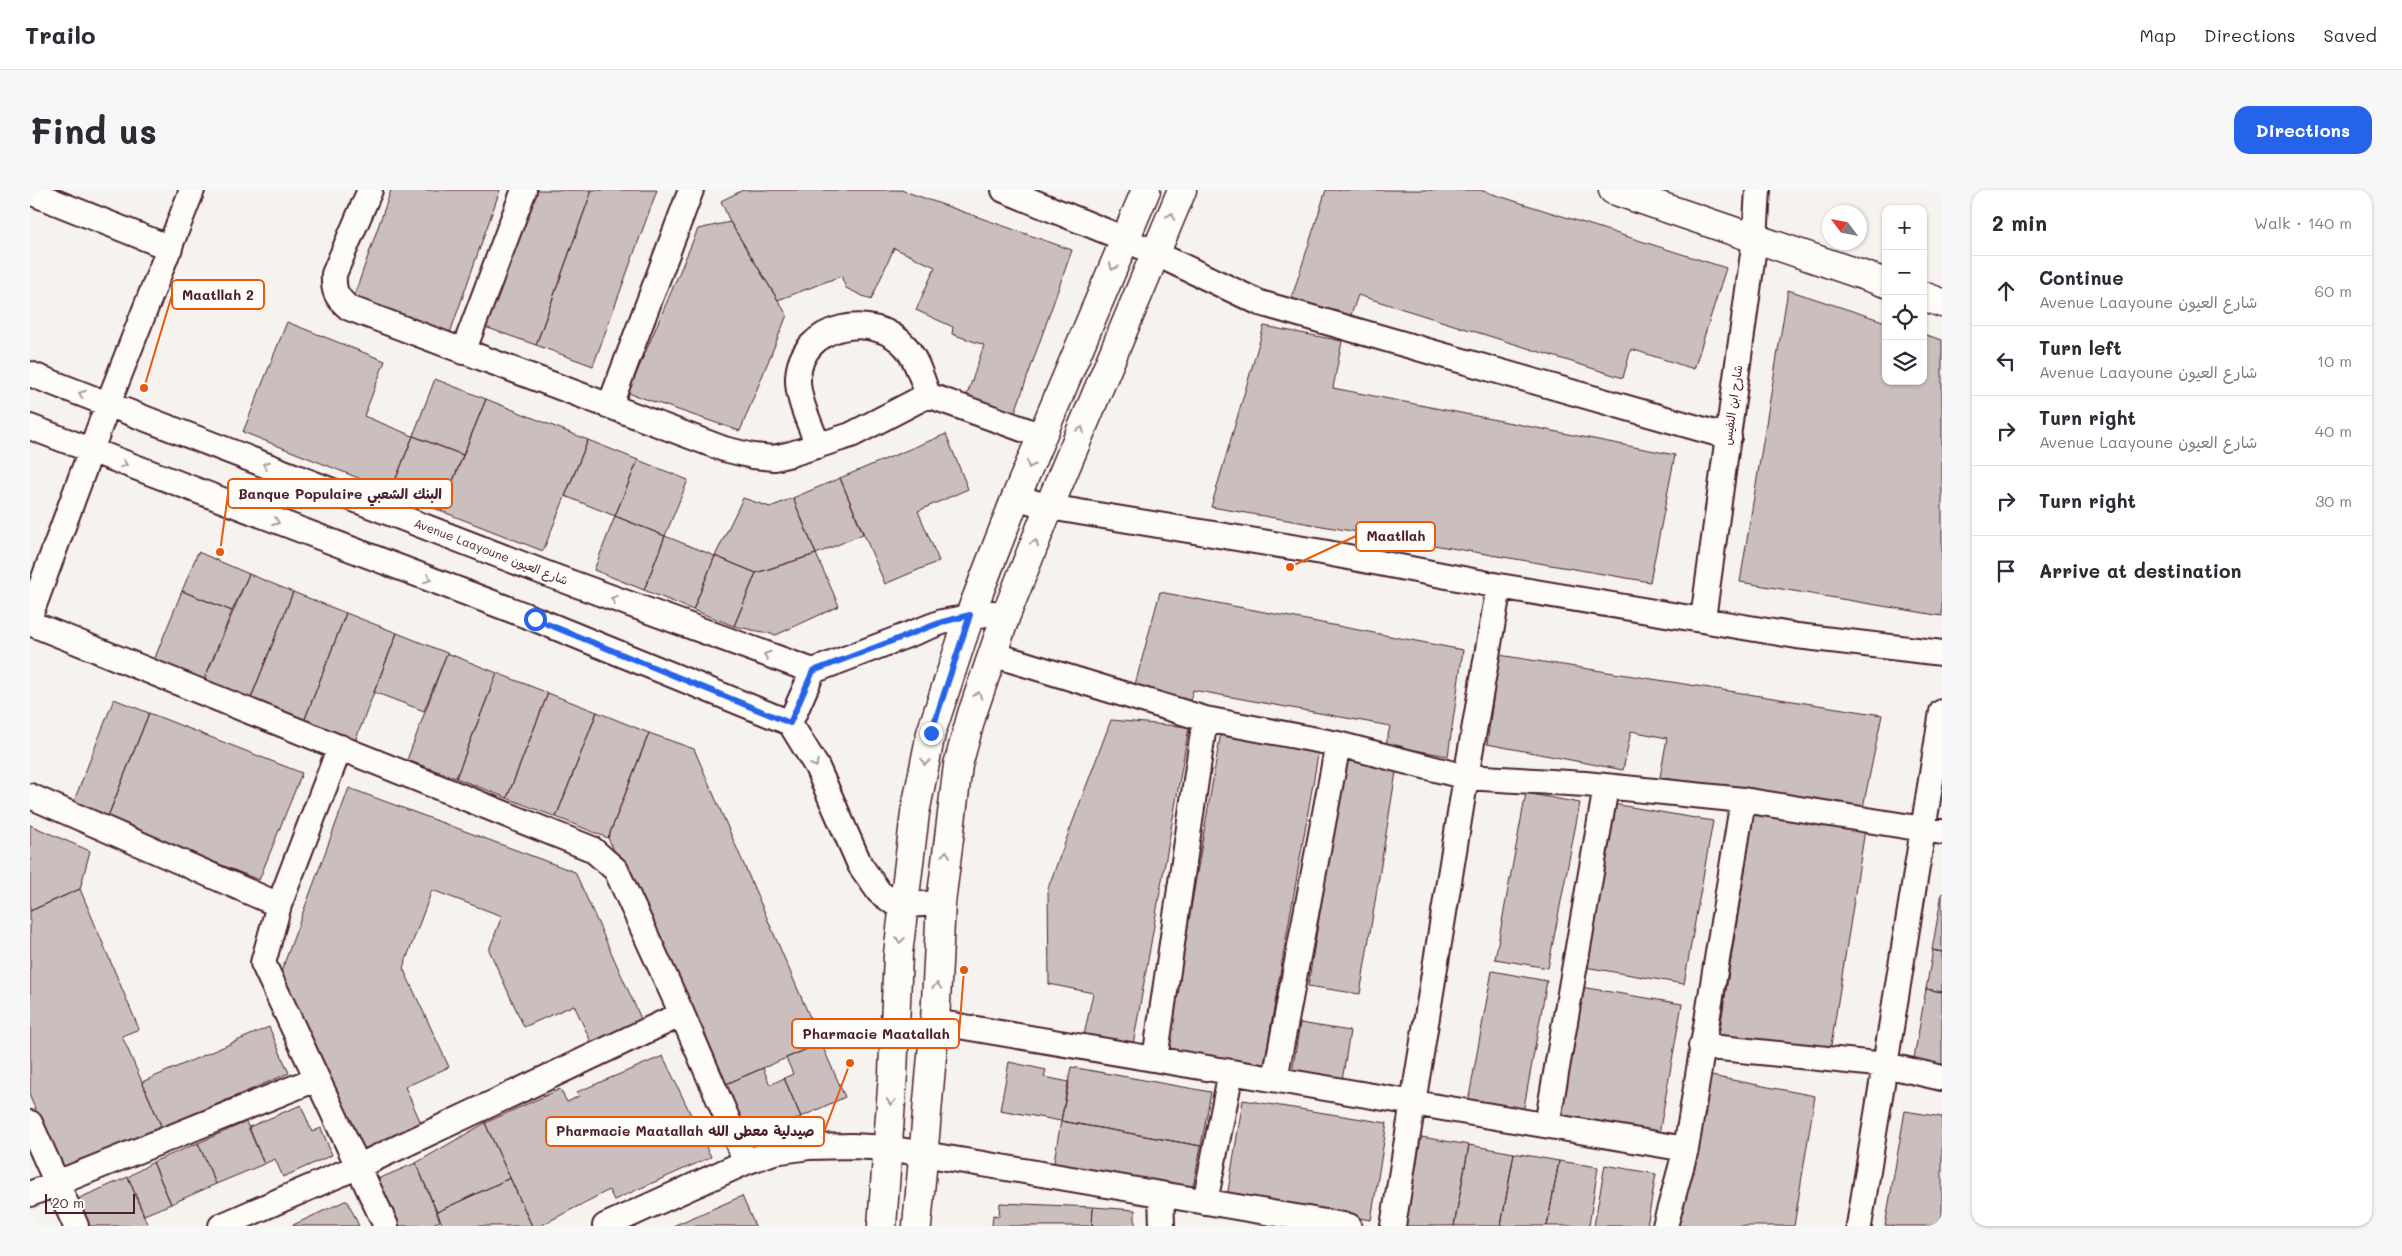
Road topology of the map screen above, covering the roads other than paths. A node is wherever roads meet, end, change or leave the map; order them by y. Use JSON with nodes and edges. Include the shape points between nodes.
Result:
{"nodes":[{"id":1,"x":192,"y":190,"type":"edge"},
{"id":2,"x":370,"y":190,"type":"edge"},
{"id":3,"x":524,"y":190,"type":"edge"},
{"id":4,"x":691,"y":190,"type":"edge"},
{"id":5,"x":1004,"y":190,"type":"edge"},
{"id":6,"x":1146,"y":190,"type":"edge"},
{"id":7,"x":1182,"y":190,"type":"edge"},
{"id":8,"x":1613,"y":190,"type":"edge"},
{"id":9,"x":1758,"y":190,"type":"edge"},
{"id":10,"x":30,"y":191,"type":"edge"},
{"id":11,"x":1125,"y":239,"type":"junction"},
{"id":12,"x":1755,"y":239,"type":"junction"},
{"id":13,"x":170,"y":248,"type":"junction"},
{"id":14,"x":1155,"y":253,"type":"junction"},
{"id":15,"x":1882,"y":282,"type":"edge"},
{"id":16,"x":1927,"y":297,"type":"edge"},
{"id":17,"x":1942,"y":302,"type":"edge"},
{"id":18,"x":463,"y":352,"type":"junction"},
{"id":19,"x":30,"y":374,"type":"edge"},
{"id":20,"x":928,"y":395,"type":"junction"},
{"id":21,"x":108,"y":404,"type":"junction"},
{"id":22,"x":610,"y":405,"type":"junction"},
{"id":23,"x":30,"y":427,"type":"edge"},
{"id":24,"x":1042,"y":436,"type":"junction"},
{"id":25,"x":1729,"y":437,"type":"junction"},
{"id":26,"x":818,"y":446,"type":"junction"},
{"id":27,"x":90,"y":452,"type":"junction"},
{"id":28,"x":1016,"y":497,"type":"junction"},
{"id":29,"x":1049,"y":507,"type":"junction"},
{"id":30,"x":1500,"y":586,"type":"junction"},
{"id":31,"x":970,"y":615,"type":"junction"},
{"id":32,"x":1006,"y":615,"type":"junction"},
{"id":33,"x":30,"y":616,"type":"edge"},
{"id":34,"x":1703,"y":619,"type":"junction"},
{"id":35,"x":30,"y":624,"type":"edge"},
{"id":36,"x":1942,"y":653,"type":"edge"},
{"id":37,"x":992,"y":654,"type":"junction"},
{"id":38,"x":813,"y":671,"type":"junction"},
{"id":39,"x":1942,"y":712,"type":"edge"},
{"id":40,"x":1205,"y":719,"type":"junction"},
{"id":41,"x":790,"y":723,"type":"junction"},
{"id":42,"x":1338,"y":744,"type":"junction"},
{"id":43,"x":340,"y":747,"type":"junction"},
{"id":44,"x":1466,"y":777,"type":"junction"},
{"id":45,"x":1606,"y":787,"type":"junction"},
{"id":46,"x":30,"y":796,"type":"edge"},
{"id":47,"x":1743,"y":800,"type":"junction"},
{"id":48,"x":1932,"y":830,"type":"edge"},
{"id":49,"x":940,"y":903,"type":"junction"},
{"id":50,"x":904,"y":904,"type":"junction"},
{"id":51,"x":279,"y":905,"type":"junction"},
{"id":52,"x":682,"y":1014,"type":"junction"},
{"id":53,"x":935,"y":1022,"type":"junction"},
{"id":54,"x":1701,"y":1046,"type":"junction"},
{"id":55,"x":1155,"y":1059,"type":"junction"},
{"id":56,"x":1886,"y":1065,"type":"junction"},
{"id":57,"x":1231,"y":1072,"type":"junction"},
{"id":58,"x":1942,"y":1078,"type":"edge"},
{"id":59,"x":316,"y":1079,"type":"junction"},
{"id":60,"x":1275,"y":1079,"type":"junction"},
{"id":61,"x":1413,"y":1102,"type":"junction"},
{"id":62,"x":30,"y":1123,"type":"edge"},
{"id":63,"x":1547,"y":1125,"type":"junction"},
{"id":64,"x":888,"y":1148,"type":"junction"},
{"id":65,"x":1686,"y":1149,"type":"junction"},
{"id":66,"x":922,"y":1154,"type":"junction"},
{"id":67,"x":746,"y":1162,"type":"junction"},
{"id":68,"x":359,"y":1166,"type":"junction"},
{"id":69,"x":56,"y":1182,"type":"junction"},
{"id":70,"x":30,"y":1194,"type":"edge"},
{"id":71,"x":1161,"y":1194,"type":"junction"},
{"id":72,"x":1205,"y":1202,"type":"junction"},
{"id":73,"x":76,"y":1226,"type":"edge"},
{"id":74,"x":221,"y":1226,"type":"edge"},
{"id":75,"x":386,"y":1226,"type":"edge"},
{"id":76,"x":605,"y":1226,"type":"edge"},
{"id":77,"x":882,"y":1226,"type":"edge"},
{"id":78,"x":917,"y":1226,"type":"edge"},
{"id":79,"x":1162,"y":1226,"type":"edge"},
{"id":80,"x":1349,"y":1226,"type":"edge"},
{"id":81,"x":1393,"y":1226,"type":"edge"},
{"id":82,"x":1666,"y":1226,"type":"edge"},
{"id":83,"x":1859,"y":1226,"type":"edge"}],
"edges":[{"from":1,"to":13,"type":"street"},
{"from":2,"to":18,"type":"street","via":[[334,274],[336,298],[349,308]]},
{"from":3,"to":18,"type":"street"},
{"from":4,"to":22,"type":"street"},
{"from":5,"to":11,"type":"street"},
{"from":6,"to":11,"type":"street"},
{"from":14,"to":7,"type":"street","one_way":true},
{"from":8,"to":12,"type":"street"},
{"from":9,"to":12,"type":"street","name":"شارح ابن النفيس"},
{"from":10,"to":13,"type":"street"},
{"from":11,"to":14,"type":"street"},
{"from":11,"to":24,"type":"street","one_way":true},
{"from":12,"to":15,"type":"street"},
{"from":12,"to":25,"type":"street","name":"شارح ابن النفيس"},
{"from":13,"to":21,"type":"street"},
{"from":14,"to":25,"type":"street","via":[[1260,303]]},
{"from":29,"to":14,"type":"street","one_way":true},
{"from":16,"to":17,"type":"street"},
{"from":18,"to":22,"type":"street"},
{"from":21,"to":19,"type":"street","name":"Avenue Laayoune شارع العيون","one_way":true},
{"from":20,"to":24,"type":"street"},
{"from":20,"to":26,"type":"street","via":[[872,426]]},
{"from":20,"to":26,"type":"street","via":[[906,347],[890,333],[868,325],[841,328],[823,336],[812,345],[798,377],[800,395]]},
{"from":21,"to":27,"type":"street"},
{"from":38,"to":21,"type":"street","name":"Avenue Laayoune شارع العيون","one_way":true,"via":[[550,575]]},
{"from":22,"to":26,"type":"street","via":[[724,449],[752,456],[774,458]]},
{"from":23,"to":27,"type":"street"},
{"from":24,"to":28,"type":"street","one_way":true},
{"from":25,"to":34,"type":"street","name":"شارح ابن النفيس"},
{"from":27,"to":33,"type":"street"},
{"from":27,"to":41,"type":"street","one_way":true,"via":[[535,619]]},
{"from":28,"to":29,"type":"street"},
{"from":28,"to":31,"type":"street"},
{"from":29,"to":30,"type":"street","via":[[1322,552]]},
{"from":32,"to":29,"type":"street","one_way":true},
{"from":30,"to":34,"type":"street"},
{"from":30,"to":44,"type":"street"},
{"from":31,"to":32,"type":"street"},
{"from":31,"to":38,"type":"street","via":[[942,622]]},
{"from":31,"to":50,"type":"street","one_way":true,"via":[[931,733],[915,813]]},
{"from":32,"to":37,"type":"street"},
{"from":34,"to":36,"type":"street","via":[[1796,636]]},
{"from":35,"to":43,"type":"street"},
{"from":37,"to":40,"type":"street"},
{"from":49,"to":37,"type":"street","one_way":true,"via":[[958,765]]},
{"from":38,"to":41,"type":"street"},
{"from":39,"to":48,"type":"street"},
{"from":40,"to":42,"type":"street"},
{"from":40,"to":55,"type":"street"},
{"from":41,"to":50,"type":"street","one_way":true,"via":[[817,767],[860,865],[879,892],[894,903]]},
{"from":42,"to":44,"type":"street"},
{"from":42,"to":60,"type":"street"},
{"from":43,"to":51,"type":"street"},
{"from":43,"to":52,"type":"street","via":[[592,849],[616,870]]},
{"from":44,"to":45,"type":"street"},
{"from":44,"to":61,"type":"street"},
{"from":45,"to":47,"type":"street"},
{"from":45,"to":63,"type":"street"},
{"from":46,"to":51,"type":"street"},
{"from":47,"to":48,"type":"street"},
{"from":47,"to":54,"type":"street"},
{"from":48,"to":56,"type":"street"},
{"from":49,"to":50,"type":"street"},
{"from":53,"to":49,"type":"street","one_way":true},
{"from":50,"to":64,"type":"street","one_way":true,"via":[[898,954]]},
{"from":51,"to":59,"type":"street","via":[[263,963]]},
{"from":52,"to":67,"type":"street"},
{"from":52,"to":68,"type":"street"},
{"from":53,"to":55,"type":"street"},
{"from":53,"to":66,"type":"street"},
{"from":54,"to":56,"type":"street"},
{"from":54,"to":65,"type":"street"},
{"from":55,"to":57,"type":"street"},
{"from":56,"to":58,"type":"street"},
{"from":56,"to":83,"type":"street"},
{"from":57,"to":60,"type":"street"},
{"from":57,"to":72,"type":"street"},
{"from":59,"to":68,"type":"street"},
{"from":59,"to":69,"type":"street"},
{"from":60,"to":61,"type":"street"},
{"from":61,"to":63,"type":"street"},
{"from":61,"to":81,"type":"street"},
{"from":62,"to":69,"type":"street"},
{"from":63,"to":65,"type":"street"},
{"from":64,"to":66,"type":"street"},
{"from":64,"to":67,"type":"street","via":[[809,1147],[774,1152]]},
{"from":64,"to":77,"type":"street"},
{"from":65,"to":82,"type":"street"},
{"from":66,"to":71,"type":"street"},
{"from":66,"to":78,"type":"street"},
{"from":67,"to":76,"type":"street"},
{"from":68,"to":74,"type":"street"},
{"from":68,"to":75,"type":"street"},
{"from":69,"to":70,"type":"street"},
{"from":69,"to":73,"type":"street"},
{"from":71,"to":72,"type":"street"},
{"from":71,"to":79,"type":"street"},
{"from":72,"to":80,"type":"street"}]}
